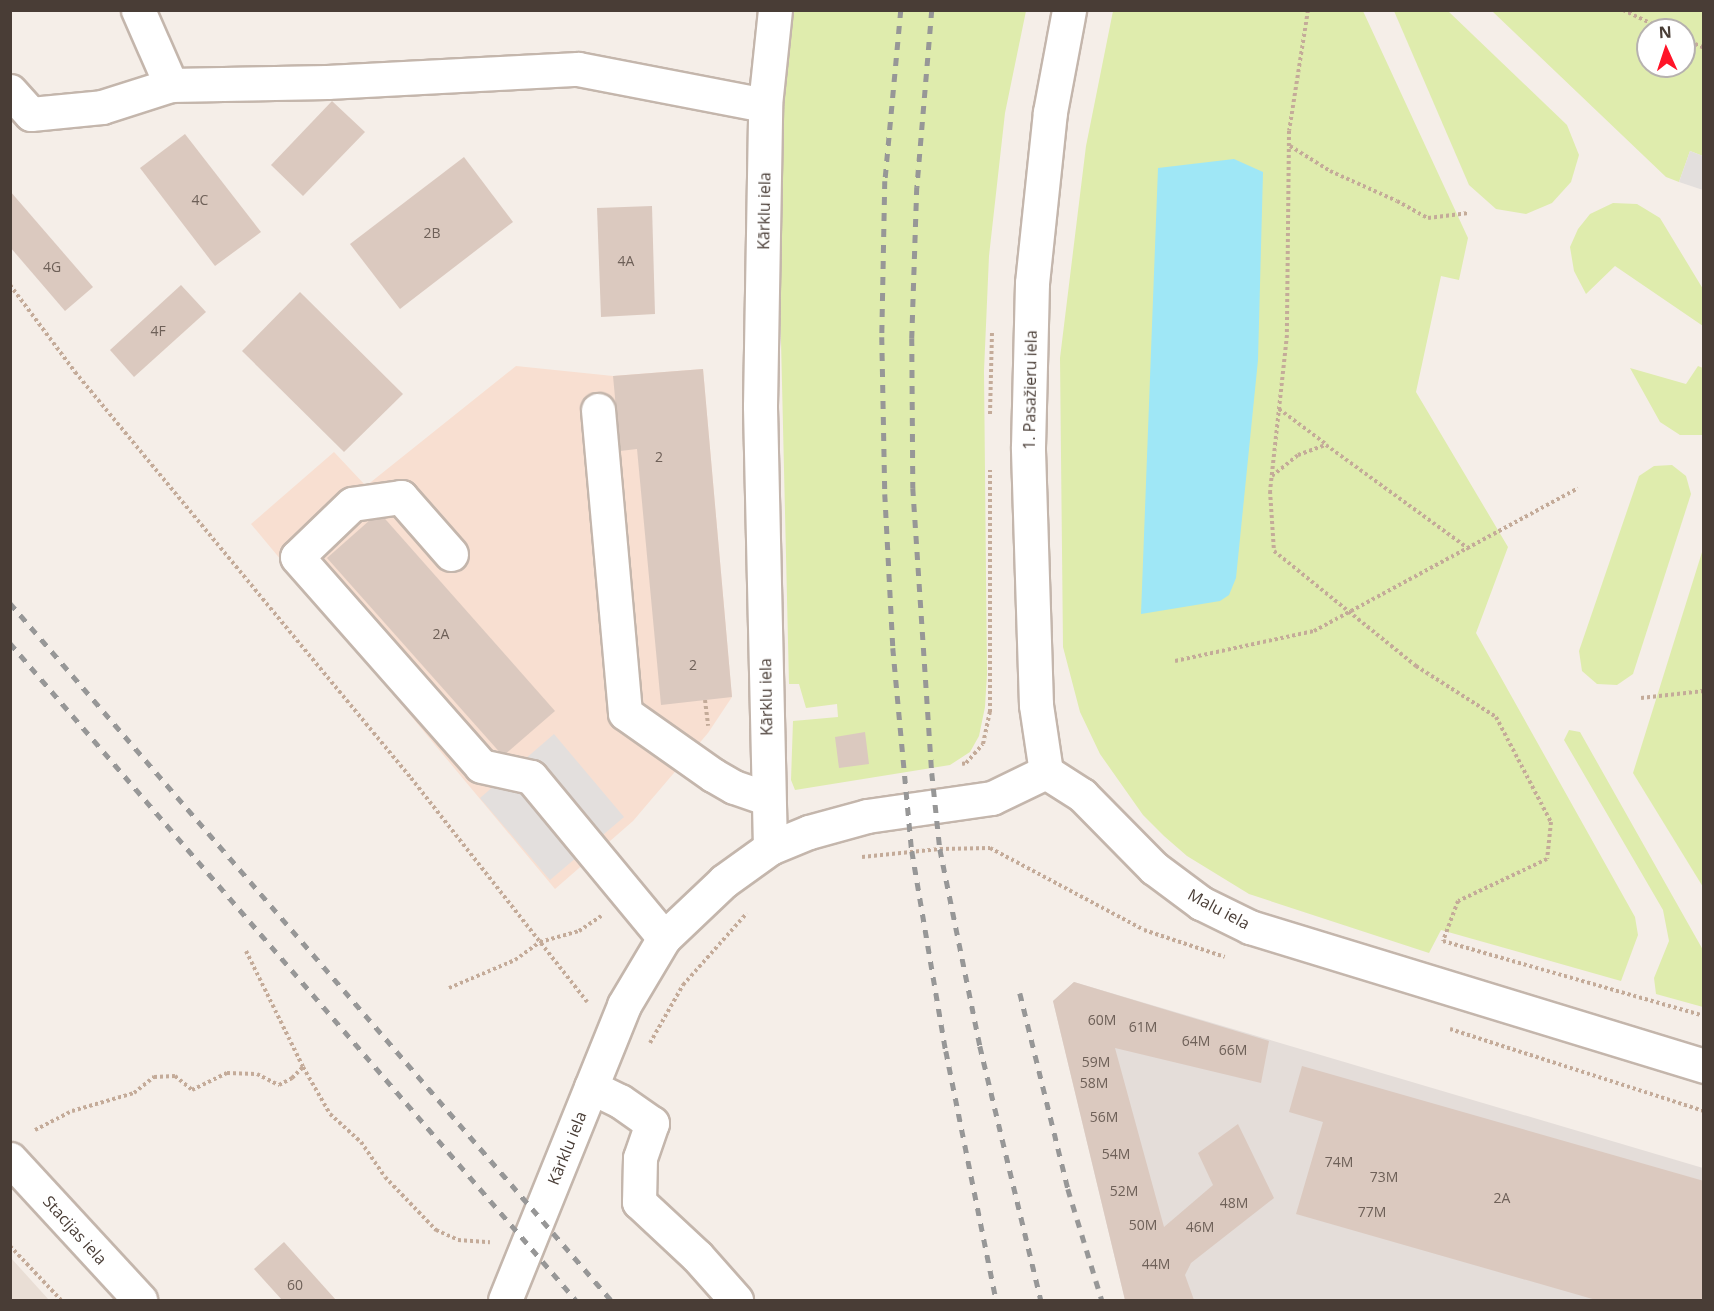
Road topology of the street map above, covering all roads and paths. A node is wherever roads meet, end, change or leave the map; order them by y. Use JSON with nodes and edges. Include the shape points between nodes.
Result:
{"nodes":[{"id":1,"x":138,"y":10,"type":"edge"},
{"id":2,"x":774,"y":10,"type":"edge"},
{"id":3,"x":1069,"y":10,"type":"edge"},
{"id":4,"x":1308,"y":10,"type":"edge"},
{"id":5,"x":1623,"y":10,"type":"edge"},
{"id":6,"x":1640,"y":18,"type":"edge"},
{"id":7,"x":171,"y":84,"type":"junction"},
{"id":8,"x":10,"y":91,"type":"edge"},
{"id":9,"x":765,"y":105,"type":"junction"},
{"id":10,"x":1289,"y":146,"type":"junction"},
{"id":11,"x":1470,"y":213,"type":"dead end"},
{"id":12,"x":10,"y":285,"type":"edge"},
{"id":13,"x":992,"y":331,"type":"dead end"},
{"id":14,"x":1278,"y":409,"type":"junction"},
{"id":15,"x":597,"y":410,"type":"dead end"},
{"id":16,"x":990,"y":425,"type":"dead end"},
{"id":17,"x":1326,"y":445,"type":"junction"},
{"id":18,"x":990,"y":461,"type":"dead end"},
{"id":19,"x":1272,"y":476,"type":"junction"},
{"id":20,"x":1578,"y":488,"type":"dead end"},
{"id":21,"x":1468,"y":549,"type":"junction"},
{"id":22,"x":451,"y":554,"type":"dead end"},
{"id":23,"x":1347,"y":612,"type":"junction"},
{"id":24,"x":1175,"y":661,"type":"dead end"},
{"id":25,"x":1704,"y":691,"type":"edge"},
{"id":26,"x":1641,"y":698,"type":"dead end"},
{"id":27,"x":955,"y":766,"type":"dead end"},
{"id":28,"x":1046,"y":772,"type":"junction"},
{"id":29,"x":768,"y":799,"type":"junction"},
{"id":30,"x":770,"y":848,"type":"junction"},
{"id":31,"x":852,"y":858,"type":"dead end"},
{"id":32,"x":629,"y":896,"type":"junction"},
{"id":33,"x":754,"y":904,"type":"dead end"},
{"id":34,"x":664,"y":938,"type":"junction"},
{"id":35,"x":540,"y":942,"type":"junction"},
{"id":36,"x":246,"y":951,"type":"dead end"},
{"id":37,"x":1232,"y":960,"type":"dead end"},
{"id":38,"x":449,"y":988,"type":"dead end"},
{"id":39,"x":591,"y":1008,"type":"dead end"},
{"id":40,"x":1704,"y":1016,"type":"edge"},
{"id":41,"x":1441,"y":1026,"type":"dead end"},
{"id":42,"x":1704,"y":1066,"type":"edge"},
{"id":43,"x":303,"y":1067,"type":"junction"},
{"id":44,"x":591,"y":1087,"type":"junction"},
{"id":45,"x":620,"y":1101,"type":"junction"},
{"id":46,"x":1704,"y":1111,"type":"edge"},
{"id":47,"x":35,"y":1130,"type":"dead end"},
{"id":48,"x":10,"y":1159,"type":"edge"},
{"id":49,"x":490,"y":1242,"type":"dead end"},
{"id":50,"x":10,"y":1246,"type":"edge"},
{"id":51,"x":61,"y":1300,"type":"edge"},
{"id":52,"x":140,"y":1300,"type":"edge"},
{"id":53,"x":505,"y":1300,"type":"edge"},
{"id":54,"x":736,"y":1300,"type":"edge"}],
"edges":[{"from":1,"to":7,"type":"street"},
{"from":2,"to":9,"type":"street","name":"Kārklu iela"},
{"from":3,"to":28,"type":"street","name":"1. Pasažieru iela","via":[[1050,112],[1032,283],[1029,459],[1036,705]]},
{"from":4,"to":10,"type":"path"},
{"from":5,"to":6,"type":"path"},
{"from":7,"to":8,"type":"street","via":[[102,107],[31,114]]},
{"from":7,"to":9,"type":"street","via":[[327,82],[578,69]]},
{"from":9,"to":29,"type":"street","name":"Kārklu iela","via":[[760,406]]},
{"from":10,"to":11,"type":"path","via":[[1330,171],[1428,219]]},
{"from":10,"to":14,"type":"path","via":[[1287,335]]},
{"from":12,"to":35,"type":"path","via":[[75,372],[411,778]]},
{"from":13,"to":16,"type":"path"},
{"from":14,"to":17,"type":"path"},
{"from":14,"to":19,"type":"path"},
{"from":15,"to":29,"type":"street","via":[[625,713],[712,775]]},
{"from":17,"to":19,"type":"path","via":[[1298,455]]},
{"from":17,"to":21,"type":"path"},
{"from":18,"to":27,"type":"path","via":[[990,712],[983,744],[966,763]]},
{"from":19,"to":23,"type":"path","via":[[1274,551]]},
{"from":20,"to":21,"type":"path"},
{"from":21,"to":23,"type":"path","via":[[1373,602]]},
{"from":22,"to":32,"type":"street","via":[[401,496],[352,504],[297,557],[481,766],[531,777]]},
{"from":23,"to":24,"type":"path","via":[[1314,631]]},
{"from":23,"to":40,"type":"path","via":[[1416,666],[1496,717],[1551,822],[1547,859],[1458,901],[1443,941]]},
{"from":25,"to":26,"type":"path"},
{"from":28,"to":30,"type":"street","via":[[992,798],[867,816]]},
{"from":28,"to":42,"type":"street","name":"Malu iela","via":[[1082,795],[1154,868],[1201,903],[1250,927]]},
{"from":29,"to":30,"type":"street","name":"Kārklu iela"},
{"from":30,"to":34,"type":"street","name":"Kārklu iela","via":[[724,880]]},
{"from":31,"to":37,"type":"path","via":[[990,848],[1144,930]]},
{"from":32,"to":34,"type":"street"},
{"from":32,"to":35,"type":"path","via":[[579,931]]},
{"from":33,"to":45,"type":"path","via":[[683,985]]},
{"from":34,"to":44,"type":"street","name":"Kārklu iela","via":[[624,1005]]},
{"from":35,"to":38,"type":"path","via":[[515,960]]},
{"from":35,"to":39,"type":"path"},
{"from":36,"to":43,"type":"path"},
{"from":41,"to":46,"type":"path"},
{"from":43,"to":47,"type":"path","via":[[279,1085],[258,1074],[227,1073],[192,1090],[175,1076],[154,1077],[134,1093],[72,1112]]},
{"from":43,"to":49,"type":"path","via":[[330,1113],[362,1142],[385,1177],[436,1230],[458,1240]]},
{"from":44,"to":45,"type":"street"},
{"from":44,"to":53,"type":"street","name":"Kārklu iela"},
{"from":45,"to":54,"type":"street","via":[[652,1123],[639,1158],[639,1202],[697,1256]]},
{"from":48,"to":52,"type":"street","name":"Stacijas iela"},
{"from":50,"to":51,"type":"path"}]}
